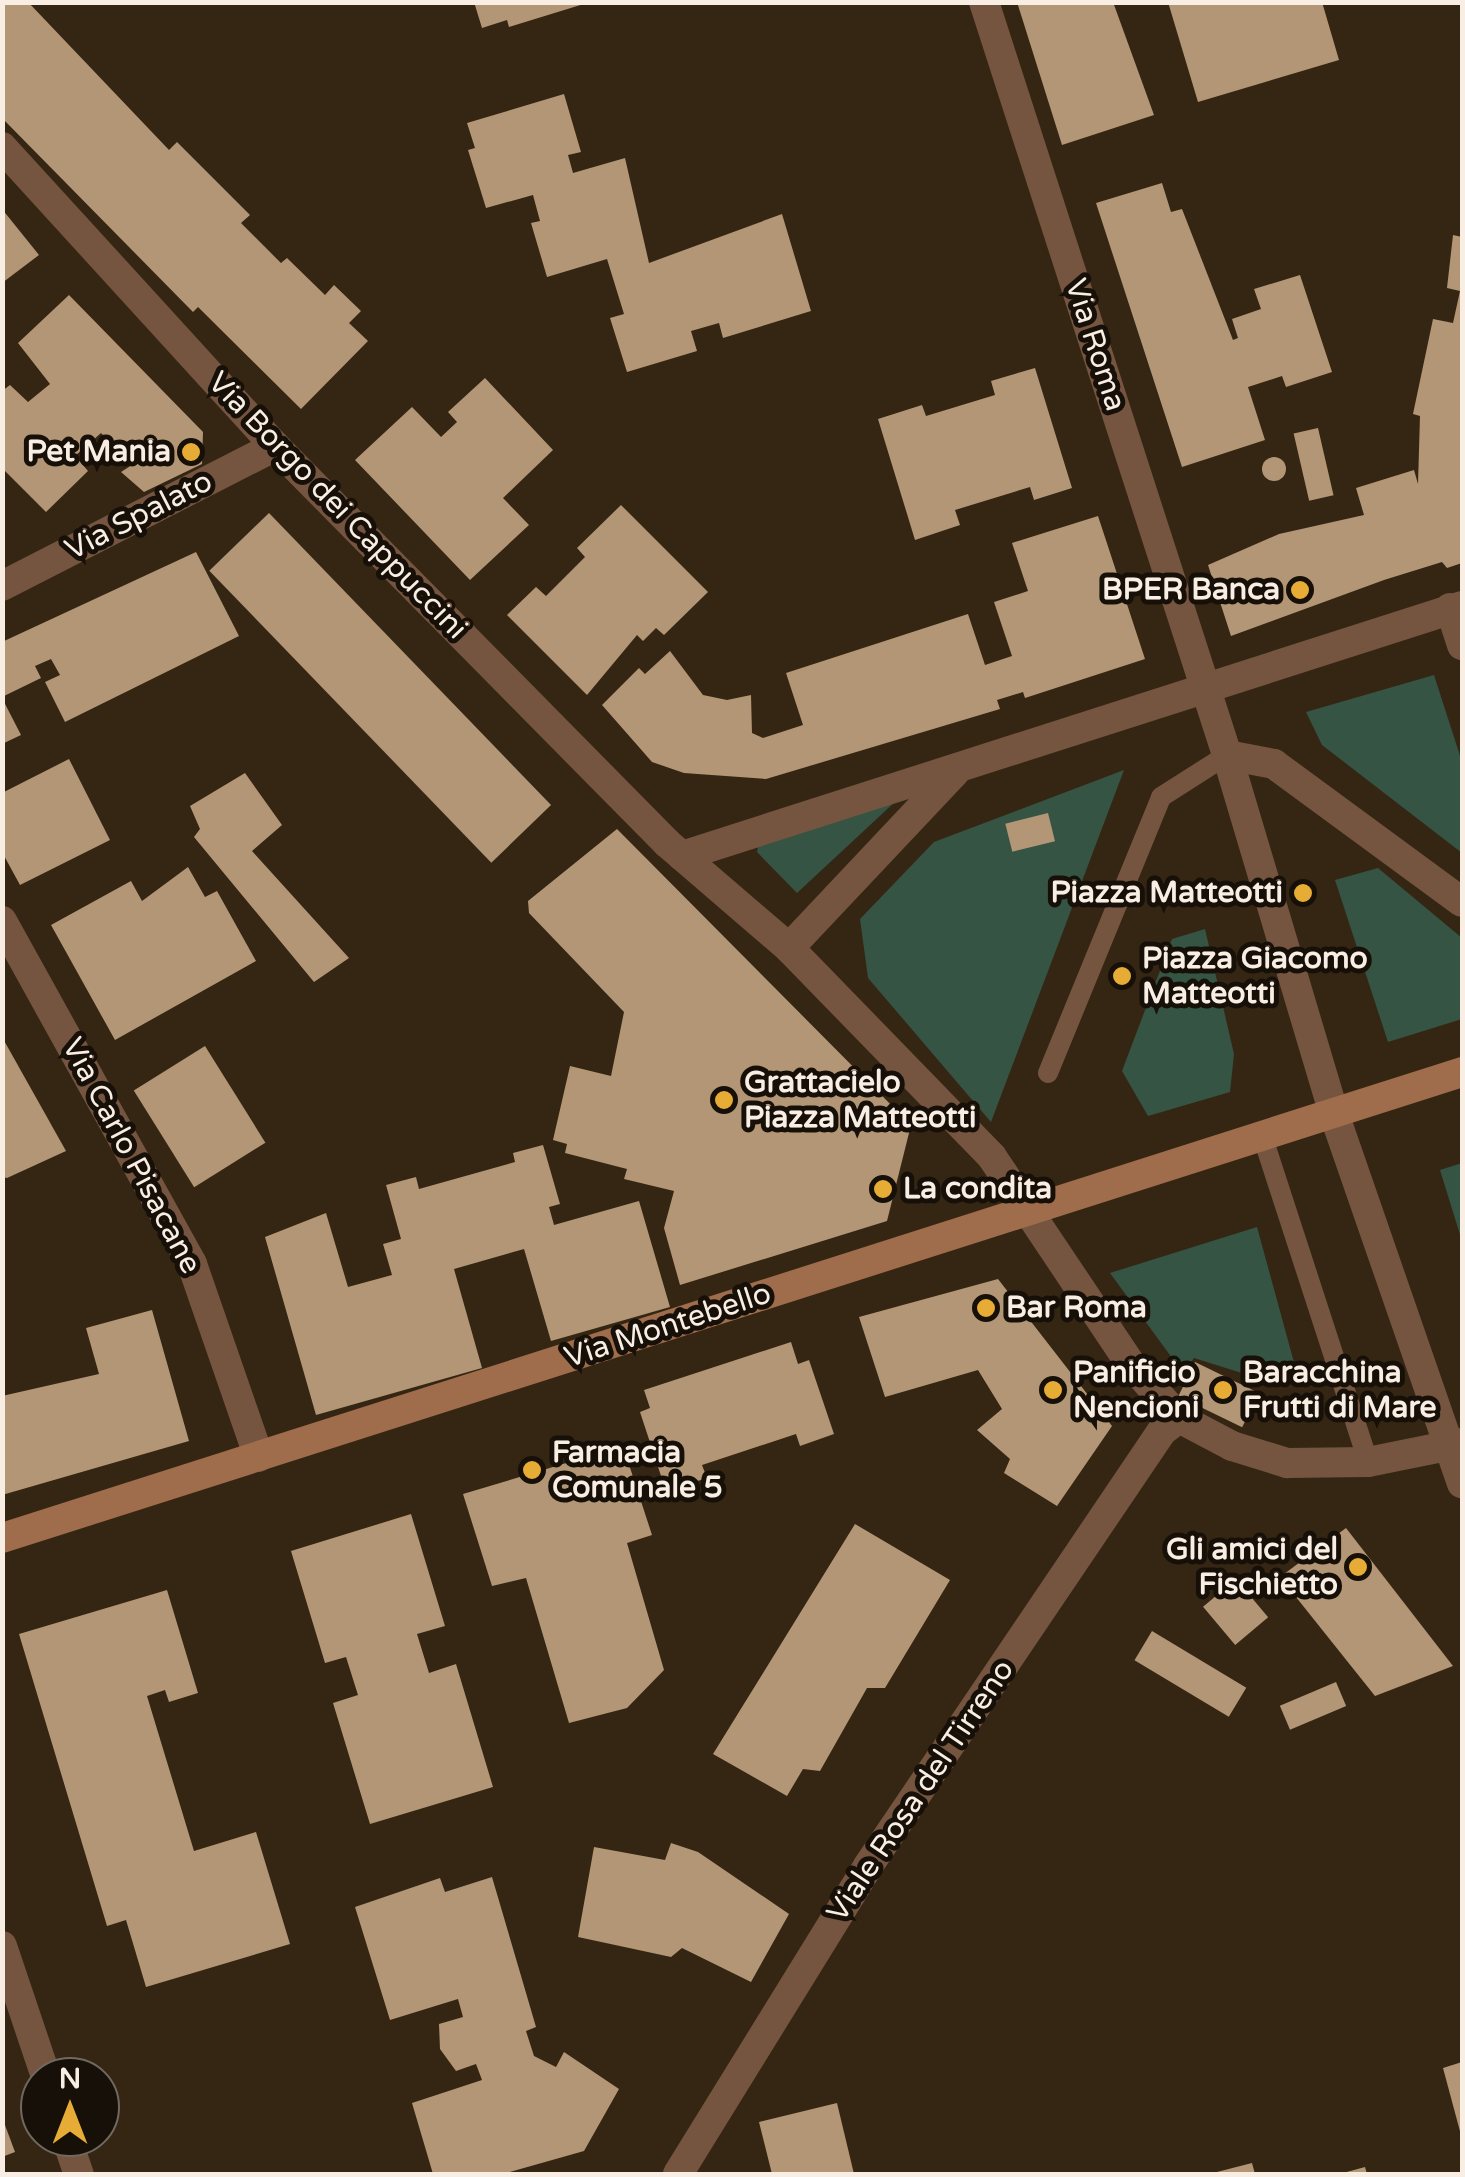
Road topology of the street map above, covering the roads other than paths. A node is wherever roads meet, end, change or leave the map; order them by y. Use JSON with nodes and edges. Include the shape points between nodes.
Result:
{"nodes":[{"id":1,"x":984,"y":2,"type":"edge"},
{"id":2,"x":2,"y":147,"type":"edge"},
{"id":3,"x":275,"y":446,"type":"junction"},
{"id":4,"x":2,"y":586,"type":"edge"},
{"id":5,"x":1456,"y":607,"type":"edge"},
{"id":6,"x":1462,"y":645,"type":"edge"},
{"id":7,"x":1205,"y":687,"type":"junction"},
{"id":8,"x":1227,"y":755,"type":"junction"},
{"id":9,"x":958,"y":768,"type":"junction"},
{"id":10,"x":682,"y":856,"type":"junction"},
{"id":11,"x":1462,"y":902,"type":"edge"},
{"id":12,"x":2,"y":921,"type":"edge"},
{"id":13,"x":789,"y":948,"type":"junction"},
{"id":14,"x":1462,"y":1072,"type":"edge"},
{"id":15,"x":1048,"y":1074,"type":"dead end"},
{"id":16,"x":1333,"y":1111,"type":"junction"},
{"id":17,"x":1262,"y":1135,"type":"junction"},
{"id":18,"x":1029,"y":1211,"type":"junction"},
{"id":19,"x":1178,"y":1418,"type":"junction"},
{"id":20,"x":1456,"y":1445,"type":"edge"},
{"id":21,"x":259,"y":1457,"type":"junction"},
{"id":22,"x":1368,"y":1462,"type":"junction"},
{"id":23,"x":1462,"y":1483,"type":"edge"},
{"id":24,"x":2,"y":1538,"type":"edge"},
{"id":25,"x":2,"y":1946,"type":"edge"},
{"id":26,"x":39,"y":2057,"type":"edge"},
{"id":27,"x":678,"y":2174,"type":"edge"}],
"edges":[{"from":1,"to":7,"type":"street","name":"Via Roma"},
{"from":2,"to":3,"type":"street","name":"Via Borgo dei Cappuccini"},
{"from":3,"to":4,"type":"street","name":"Via Spalato"},
{"from":3,"to":10,"type":"street","name":"Via Borgo dei Cappuccini"},
{"from":5,"to":6,"type":"street"},
{"from":5,"to":7,"type":"street"},
{"from":7,"to":8,"type":"street"},
{"from":7,"to":9,"type":"street"},
{"from":8,"to":11,"type":"street","via":[[1274,764]]},
{"from":8,"to":15,"type":"lane","via":[[1160,797]]},
{"from":8,"to":16,"type":"street"},
{"from":9,"to":10,"type":"street"},
{"from":9,"to":13,"type":"street"},
{"from":10,"to":13,"type":"street"},
{"from":12,"to":21,"type":"street","name":"Via Carlo Pisacane","via":[[192,1264]]},
{"from":13,"to":18,"type":"street","via":[[992,1158]]},
{"from":14,"to":16,"type":"street","name":"Via Montebello"},
{"from":16,"to":17,"type":"street","name":"Via Montebello"},
{"from":16,"to":20,"type":"street"},
{"from":17,"to":18,"type":"street","name":"Via Montebello"},
{"from":17,"to":22,"type":"lane"},
{"from":18,"to":19,"type":"street","via":[[1130,1363]]},
{"from":18,"to":21,"type":"street","name":"Via Montebello"},
{"from":19,"to":22,"type":"street","via":[[1232,1446],[1288,1463]]},
{"from":19,"to":27,"type":"street","name":"Viale Rosa del Tirreno","via":[[1162,1431],[868,1866]]},
{"from":20,"to":22,"type":"street"},
{"from":20,"to":23,"type":"street"},
{"from":21,"to":24,"type":"street","name":"Via Montebello"},
{"from":25,"to":26,"type":"street"}]}
